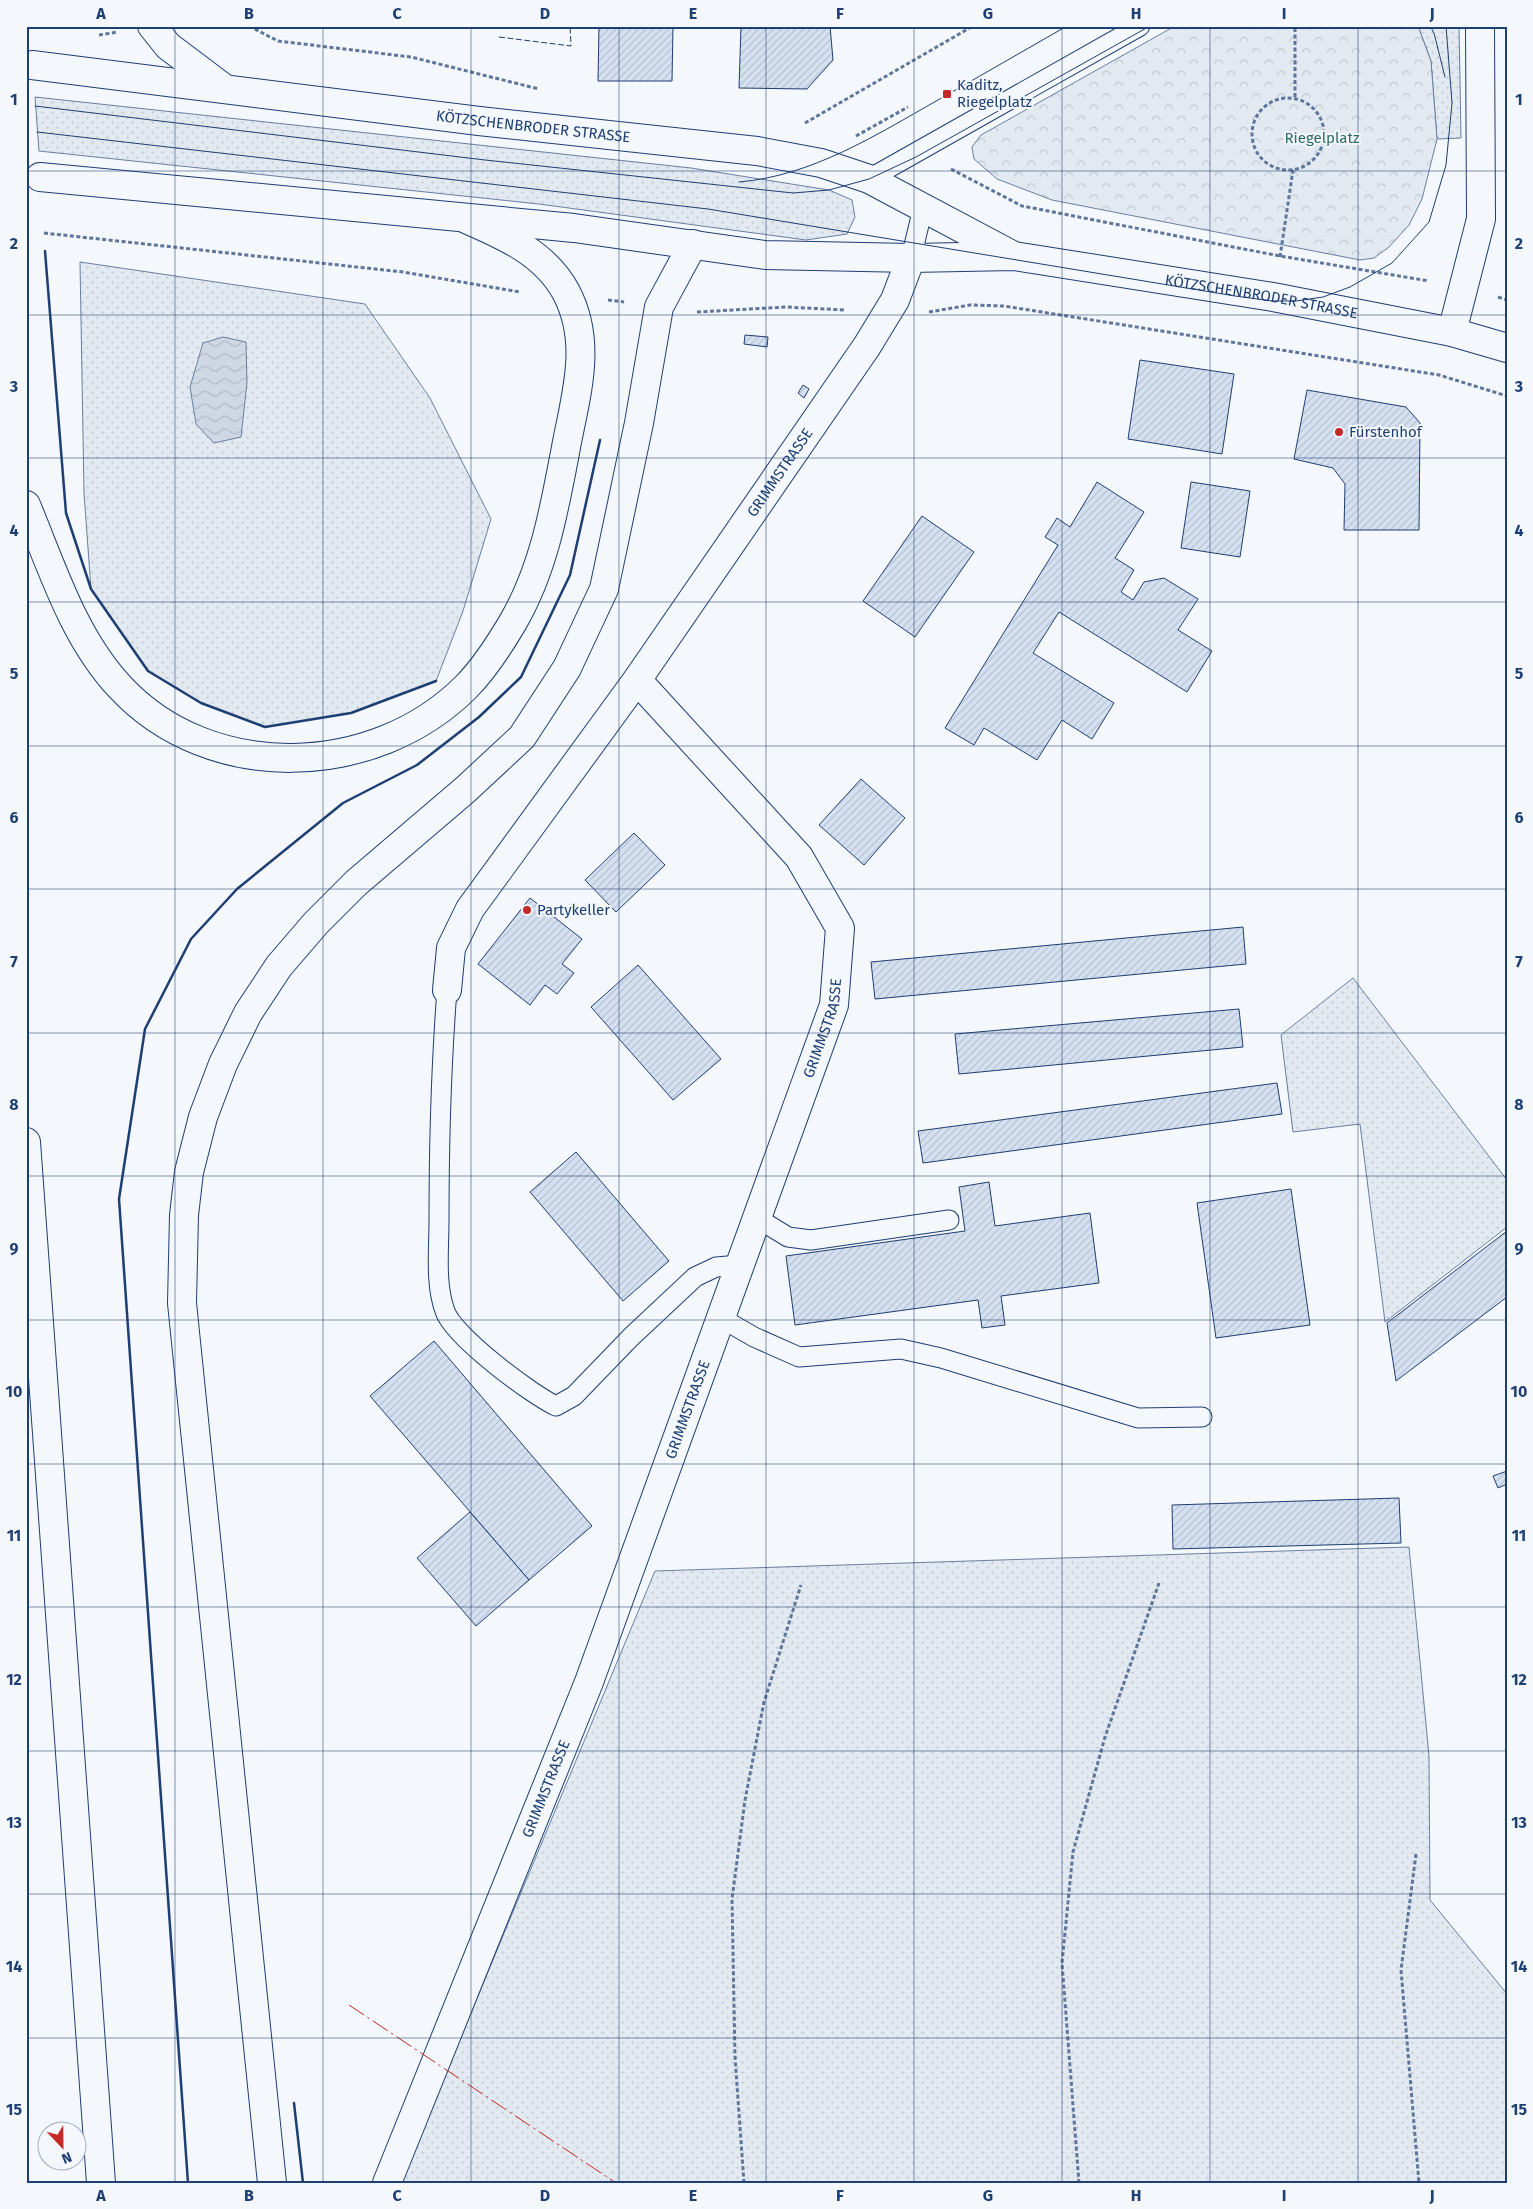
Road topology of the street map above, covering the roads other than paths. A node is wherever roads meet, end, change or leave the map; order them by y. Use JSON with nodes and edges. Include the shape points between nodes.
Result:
{"nodes":[{"id":1,"x":152,"y":26,"type":"edge"},
{"id":2,"x":1140,"y":26,"type":"edge"},
{"id":3,"x":1480,"y":26,"type":"edge"},
{"id":4,"x":32,"y":65,"type":"dead end"},
{"id":5,"x":225,"y":89,"type":"junction"},
{"id":6,"x":40,"y":176,"type":"dead end"},
{"id":7,"x":869,"y":179,"type":"junction"},
{"id":8,"x":923,"y":208,"type":"junction"},
{"id":9,"x":466,"y":220,"type":"junction"},
{"id":10,"x":693,"y":244,"type":"junction"},
{"id":11,"x":1014,"y":256,"type":"junction"},
{"id":12,"x":911,"y":258,"type":"junction"},
{"id":13,"x":1452,"y":332,"type":"junction"},
{"id":14,"x":1507,"y":348,"type":"edge"},
{"id":15,"x":26,"y":505,"type":"edge"},
{"id":16,"x":637,"y":680,"type":"junction"},
{"id":17,"x":447,"y":990,"type":"joint"},
{"id":18,"x":26,"y":1142,"type":"edge"},
{"id":19,"x":757,"y":1218,"type":"junction"},
{"id":20,"x":949,"y":1220,"type":"dead end"},
{"id":21,"x":740,"y":1265,"type":"junction"},
{"id":22,"x":721,"y":1318,"type":"junction"},
{"id":23,"x":1202,"y":1416,"type":"dead end"},
{"id":24,"x":101,"y":2183,"type":"edge"},
{"id":25,"x":272,"y":2183,"type":"edge"},
{"id":26,"x":387,"y":2183,"type":"edge"}],
"edges":[{"from":1,"to":5,"type":"main road","via":[[168,46]]},
{"from":2,"to":7,"type":"lane"},
{"from":3,"to":13,"type":"main road","via":[[1481,219]]},
{"from":4,"to":5,"type":"main road","name":"KÖTZSCHENBRODER STRASSE"},
{"from":5,"to":7,"type":"main road","name":"KÖTZSCHENBRODER STRASSE","via":[[757,151],[821,163]]},
{"from":6,"to":9,"type":"main road","name":"KÖTZSCHENBRODER STRASSE"},
{"from":7,"to":8,"type":"main road","name":"KÖTZSCHENBRODER STRASSE"},
{"from":8,"to":11,"type":"main road","name":"KÖTZSCHENBRODER STRASSE"},
{"from":8,"to":12,"type":"lane"},
{"from":9,"to":10,"type":"main road","name":"KÖTZSCHENBRODER STRASSE","via":[[574,228]]},
{"from":9,"to":15,"type":"main road","via":[[506,236],[554,273],[576,315],[581,333],[581,366],[545,549],[530,586],[513,622],[466,687],[436,711],[403,731],[368,746],[334,755],[300,759],[265,758],[199,741],[144,709],[121,689],[85,642]]},
{"from":10,"to":12,"type":"main road","name":"KÖTZSCHENBRODER STRASSE","via":[[765,255]]},
{"from":10,"to":25,"type":"main road","via":[[659,306],[639,423],[604,588],[567,668],[522,736],[465,790],[356,883],[316,922],[279,966],[248,1014],[223,1064],[203,1117],[189,1172],[182,1241],[182,1303]]},
{"from":11,"to":12,"type":"main road","name":"KÖTZSCHENBRODER STRASSE"},
{"from":11,"to":13,"type":"main road","name":"KÖTZSCHENBRODER STRASSE","via":[[1273,297]]},
{"from":12,"to":16,"type":"main road","name":"GRIMMSTRASSE","via":[[895,300],[867,346]]},
{"from":13,"to":14,"type":"main road","name":"KÖTZSCHENBRODER STRASSE"},
{"from":16,"to":17,"type":"main road","name":"GRIMMSTRASSE","via":[[470,909],[451,948]]},
{"from":16,"to":19,"type":"main road","name":"GRIMMSTRASSE","via":[[799,856],[840,928],[834,1006]]},
{"from":17,"to":21,"type":"lane","via":[[441,1072],[439,1265],[445,1313],[462,1335],[540,1399],[556,1406],[574,1396],[631,1337],[696,1278],[716,1267]]},
{"from":18,"to":24,"type":"main road"},
{"from":19,"to":20,"type":"lane","via":[[788,1237],[811,1240]]},
{"from":19,"to":21,"type":"main road","name":"GRIMMSTRASSE"},
{"from":21,"to":22,"type":"main road","name":"GRIMMSTRASSE"},
{"from":22,"to":23,"type":"lane","via":[[800,1357],[901,1349],[941,1358],[1138,1418]]},
{"from":22,"to":26,"type":"main road","name":"GRIMMSTRASSE","via":[[589,1682]]}]}
